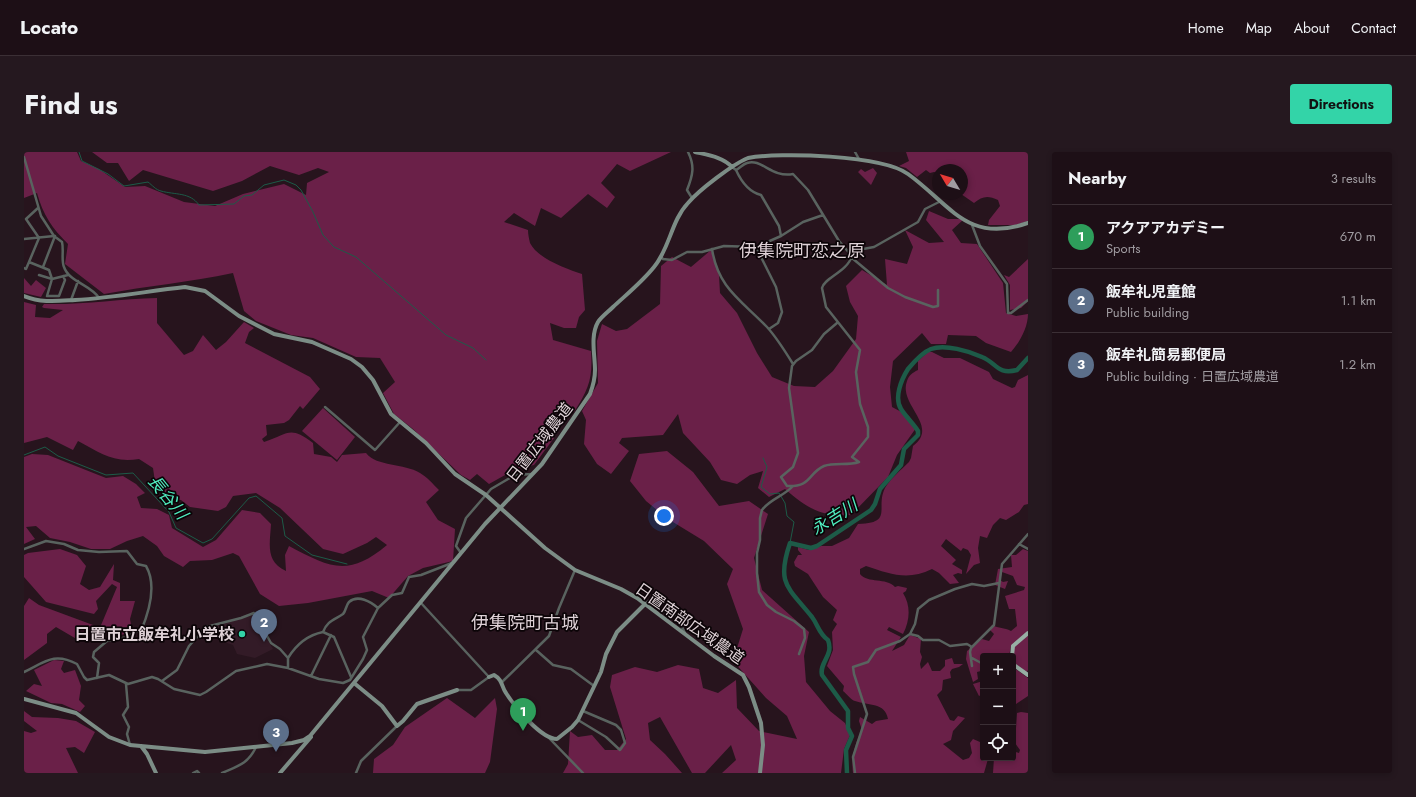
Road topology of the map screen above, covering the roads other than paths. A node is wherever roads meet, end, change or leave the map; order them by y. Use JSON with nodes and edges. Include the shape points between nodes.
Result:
{"nodes":[{"id":1,"x":688,"y":152,"type":"edge"},
{"id":2,"x":695,"y":152,"type":"edge"},
{"id":3,"x":855,"y":152,"type":"edge"},
{"id":4,"x":24,"y":157,"type":"edge"},
{"id":5,"x":859,"y":159,"type":"junction"},
{"id":6,"x":734,"y":168,"type":"junction"},
{"id":7,"x":692,"y":198,"type":"junction"},
{"id":8,"x":939,"y":202,"type":"junction"},
{"id":9,"x":38,"y":208,"type":"junction"},
{"id":10,"x":823,"y":215,"type":"junction"},
{"id":11,"x":1028,"y":223,"type":"edge"},
{"id":12,"x":972,"y":225,"type":"junction"},
{"id":13,"x":55,"y":236,"type":"junction"},
{"id":14,"x":781,"y":236,"type":"junction"},
{"id":15,"x":39,"y":238,"type":"junction"},
{"id":16,"x":24,"y":239,"type":"edge"},
{"id":17,"x":756,"y":247,"type":"junction"},
{"id":18,"x":712,"y":249,"type":"junction"},
{"id":19,"x":661,"y":257,"type":"junction"},
{"id":20,"x":852,"y":257,"type":"junction"},
{"id":21,"x":29,"y":262,"type":"junction"},
{"id":22,"x":43,"y":267,"type":"junction"},
{"id":23,"x":24,"y":268,"type":"edge"},
{"id":24,"x":38,"y":275,"type":"dead end"},
{"id":25,"x":68,"y":275,"type":"junction"},
{"id":26,"x":63,"y":276,"type":"junction"},
{"id":27,"x":52,"y":279,"type":"junction"},
{"id":28,"x":78,"y":280,"type":"junction"},
{"id":29,"x":938,"y":290,"type":"dead end"},
{"id":30,"x":24,"y":296,"type":"edge"},
{"id":31,"x":100,"y":299,"type":"junction"},
{"id":32,"x":71,"y":300,"type":"junction"},
{"id":33,"x":1028,"y":300,"type":"edge"},
{"id":34,"x":837,"y":323,"type":"junction"},
{"id":35,"x":769,"y":329,"type":"junction"},
{"id":36,"x":793,"y":364,"type":"junction"},
{"id":37,"x":324,"y":407,"type":"dead end"},
{"id":38,"x":400,"y":422,"type":"junction"},
{"id":39,"x":533,"y":474,"type":"junction"},
{"id":40,"x":794,"y":486,"type":"junction"},
{"id":41,"x":486,"y":495,"type":"junction"},
{"id":42,"x":500,"y":508,"type":"junction"},
{"id":43,"x":1028,"y":534,"type":"edge"},
{"id":44,"x":1019,"y":544,"type":"junction"},
{"id":45,"x":1028,"y":549,"type":"edge"},
{"id":46,"x":24,"y":550,"type":"edge"},
{"id":47,"x":461,"y":553,"type":"junction"},
{"id":48,"x":453,"y":563,"type":"junction"},
{"id":49,"x":575,"y":570,"type":"junction"},
{"id":50,"x":999,"y":583,"type":"junction"},
{"id":51,"x":421,"y":603,"type":"junction"},
{"id":52,"x":645,"y":604,"type":"junction"},
{"id":53,"x":378,"y":608,"type":"junction"},
{"id":54,"x":323,"y":632,"type":"junction"},
{"id":55,"x":1028,"y":633,"type":"edge"},
{"id":56,"x":685,"y":634,"type":"junction"},
{"id":57,"x":910,"y":634,"type":"junction"},
{"id":58,"x":331,"y":635,"type":"junction"},
{"id":59,"x":972,"y":647,"type":"junction"},
{"id":60,"x":536,"y":650,"type":"junction"},
{"id":61,"x":1012,"y":653,"type":"edge"},
{"id":62,"x":799,"y":654,"type":"dead end"},
{"id":63,"x":971,"y":657,"type":"junction"},
{"id":64,"x":288,"y":658,"type":"junction"},
{"id":65,"x":980,"y":662,"type":"edge"},
{"id":66,"x":972,"y":666,"type":"dead end"},
{"id":67,"x":1016,"y":666,"type":"edge"},
{"id":68,"x":288,"y":668,"type":"junction"},
{"id":69,"x":24,"y":672,"type":"edge"},
{"id":70,"x":1028,"y":675,"type":"edge"},
{"id":71,"x":311,"y":676,"type":"junction"},
{"id":72,"x":488,"y":677,"type":"junction"},
{"id":73,"x":97,"y":678,"type":"junction"},
{"id":74,"x":351,"y":678,"type":"junction"},
{"id":75,"x":162,"y":681,"type":"junction"},
{"id":76,"x":502,"y":682,"type":"junction"},
{"id":77,"x":354,"y":683,"type":"junction"},
{"id":78,"x":126,"y":684,"type":"junction"},
{"id":79,"x":594,"y":686,"type":"junction"},
{"id":80,"x":457,"y":690,"type":"joint"},
{"id":81,"x":24,"y":699,"type":"edge"},
{"id":82,"x":583,"y":711,"type":"junction"},
{"id":83,"x":578,"y":720,"type":"junction"},
{"id":84,"x":397,"y":726,"type":"junction"},
{"id":85,"x":550,"y":739,"type":"junction"},
{"id":86,"x":304,"y":742,"type":"junction"},
{"id":87,"x":130,"y":745,"type":"junction"},
{"id":88,"x":141,"y":746,"type":"junction"},
{"id":89,"x":256,"y":747,"type":"junction"},
{"id":90,"x":156,"y":773,"type":"edge"},
{"id":91,"x":193,"y":773,"type":"edge"},
{"id":92,"x":199,"y":773,"type":"edge"},
{"id":93,"x":222,"y":773,"type":"edge"},
{"id":94,"x":280,"y":773,"type":"edge"},
{"id":95,"x":356,"y":773,"type":"edge"},
{"id":96,"x":583,"y":773,"type":"edge"},
{"id":97,"x":760,"y":773,"type":"edge"},
{"id":98,"x":855,"y":773,"type":"edge"}],
"edges":[{"from":1,"to":7,"type":"street","via":[[693,161],[688,190]]},
{"from":2,"to":6,"type":"street","via":[[716,157]]},
{"from":3,"to":5,"type":"street"},
{"from":4,"to":9,"type":"street"},
{"from":5,"to":6,"type":"street","name":"日置広域農道","via":[[775,152],[749,158]]},
{"from":5,"to":8,"type":"street","name":"日置広域農道","via":[[880,162],[899,169]]},
{"from":6,"to":7,"type":"street","name":"日置広域農道"},
{"from":6,"to":10,"type":"street","via":[[752,162],[778,174],[793,174],[808,190]]},
{"from":6,"to":14,"type":"street","via":[[747,187],[755,194],[761,195],[779,226]]},
{"from":7,"to":19,"type":"street","name":"日置広域農道","via":[[682,210]]},
{"from":8,"to":12,"type":"street","name":"日置広域農道"},
{"from":8,"to":20,"type":"street","via":[[925,209],[918,222]]},
{"from":9,"to":13,"type":"street"},
{"from":9,"to":15,"type":"street","via":[[26,219]]},
{"from":10,"to":14,"type":"street","via":[[803,222]]},
{"from":10,"to":20,"type":"street","via":[[838,241]]},
{"from":11,"to":12,"type":"street","name":"日置広域農道","via":[[1002,230]]},
{"from":12,"to":33,"type":"street","via":[[980,246],[1007,284],[1008,313]]},
{"from":13,"to":15,"type":"street"},
{"from":13,"to":22,"type":"street"},
{"from":13,"to":25,"type":"street","via":[[62,242],[63,266]]},
{"from":14,"to":17,"type":"street"},
{"from":15,"to":16,"type":"street"},
{"from":15,"to":21,"type":"street"},
{"from":17,"to":18,"type":"street","via":[[733,245]]},
{"from":17,"to":35,"type":"street","via":[[776,287],[782,312],[778,323]]},
{"from":18,"to":19,"type":"street","via":[[687,252],[672,260]]},
{"from":18,"to":35,"type":"street","via":[[716,268],[731,293]]},
{"from":19,"to":39,"type":"street","name":"日置広域農道","via":[[647,275],[598,323],[594,338],[594,380],[590,394]]},
{"from":20,"to":29,"type":"street","via":[[888,288],[905,297],[933,307],[938,306]]},
{"from":20,"to":34,"type":"street","via":[[844,269],[822,285],[826,307]]},
{"from":21,"to":22,"type":"street"},
{"from":21,"to":23,"type":"street","via":[[26,269]]},
{"from":22,"to":27,"type":"street","via":[[49,270]]},
{"from":24,"to":27,"type":"street"},
{"from":25,"to":26,"type":"street"},
{"from":25,"to":28,"type":"street"},
{"from":26,"to":27,"type":"street"},
{"from":26,"to":27,"type":"street","via":[[65,280],[59,296],[47,296]]},
{"from":28,"to":31,"type":"street","via":[[96,292]]},
{"from":28,"to":32,"type":"street"},
{"from":30,"to":32,"type":"street","name":"日置南部広域農道","via":[[44,301]]},
{"from":31,"to":32,"type":"street","name":"日置南部広域農道"},
{"from":31,"to":38,"type":"street","name":"日置南部広域農道","via":[[185,287],[201,289],[239,316],[268,331],[283,337],[312,342],[351,359],[370,376],[379,389],[388,411]]},
{"from":34,"to":36,"type":"street","via":[[824,334],[812,350]]},
{"from":34,"to":40,"type":"street","via":[[860,350],[856,372],[868,437],[852,456],[859,462],[823,466],[807,482]]},
{"from":35,"to":36,"type":"street"},
{"from":36,"to":40,"type":"street","via":[[789,388],[798,454],[793,467],[782,475],[781,479],[787,486]]},
{"from":37,"to":38,"type":"street","via":[[375,450]]},
{"from":38,"to":41,"type":"street","name":"日置南部広域農道","via":[[455,474]]},
{"from":39,"to":41,"type":"street","via":[[514,475],[493,487]]},
{"from":39,"to":42,"type":"street","name":"日置広域農道"},
{"from":40,"to":62,"type":"street","via":[[762,510],[756,573],[759,592],[767,605],[804,629],[805,638]]},
{"from":41,"to":42,"type":"street","name":"日置南部広域農道"},
{"from":41,"to":47,"type":"street","via":[[465,520],[456,546]]},
{"from":42,"to":47,"type":"street","name":"日置広域農道"},
{"from":42,"to":49,"type":"street","name":"日置南部広域農道","via":[[545,548]]},
{"from":43,"to":44,"type":"street"},
{"from":44,"to":45,"type":"street"},
{"from":44,"to":50,"type":"street","via":[[1002,564]]},
{"from":46,"to":73,"type":"street","via":[[46,541],[78,550],[127,551],[137,564],[146,566],[151,584],[146,621],[141,631],[134,632],[128,637],[106,641],[94,652],[93,657],[99,663]]},
{"from":47,"to":48,"type":"street","name":"日置広域農道"},
{"from":48,"to":51,"type":"street","name":"日置広域農道"},
{"from":48,"to":53,"type":"street","via":[[409,577],[402,593],[392,595]]},
{"from":49,"to":52,"type":"street","name":"日置南部広域農道","via":[[620,589]]},
{"from":49,"to":60,"type":"street","via":[[549,636]]},
{"from":50,"to":57,"type":"street","via":[[984,586],[972,584],[929,600],[918,609],[916,624]]},
{"from":50,"to":59,"type":"street","via":[[994,626]]},
{"from":51,"to":72,"type":"street"},
{"from":51,"to":77,"type":"street","name":"日置広域農道"},
{"from":52,"to":56,"type":"street","name":"日置南部広域農道"},
{"from":52,"to":56,"type":"street","via":[[653,597],[662,599],[680,621]]},
{"from":52,"to":79,"type":"street","via":[[617,632]]},
{"from":53,"to":54,"type":"street","via":[[368,600],[352,600],[343,614],[326,624]]},
{"from":53,"to":74,"type":"street","via":[[363,637],[367,650]]},
{"from":54,"to":58,"type":"street"},
{"from":54,"to":64,"type":"street","via":[[305,640]]},
{"from":55,"to":61,"type":"main road","via":[[1013,646]]},
{"from":56,"to":97,"type":"street","name":"日置南部広域農道","via":[[746,678],[761,723]]},
{"from":57,"to":59,"type":"street","via":[[923,640],[939,640],[950,646],[967,644]]},
{"from":57,"to":98,"type":"street","via":[[900,641],[876,650],[868,662],[853,668],[867,714],[853,757]]},
{"from":58,"to":71,"type":"street"},
{"from":58,"to":74,"type":"street"},
{"from":59,"to":63,"type":"street"},
{"from":60,"to":76,"type":"street"},
{"from":60,"to":79,"type":"street","via":[[553,665],[571,670]]},
{"from":63,"to":65,"type":"street"},
{"from":63,"to":66,"type":"street"},
{"from":64,"to":68,"type":"street"},
{"from":64,"to":75,"type":"street","via":[[271,643],[254,613],[206,626],[190,646],[177,670]]},
{"from":67,"to":70,"type":"main road"},
{"from":68,"to":71,"type":"street"},
{"from":68,"to":75,"type":"street","via":[[266,664],[240,669],[200,695],[174,689]]},
{"from":69,"to":73,"type":"street","via":[[56,658],[77,664],[87,680]]},
{"from":71,"to":74,"type":"street","via":[[341,683]]},
{"from":72,"to":76,"type":"street","via":[[494,675]]},
{"from":72,"to":80,"type":"street","via":[[471,690]]},
{"from":73,"to":78,"type":"street","via":[[111,675]]},
{"from":74,"to":77,"type":"street"},
{"from":75,"to":78,"type":"street","via":[[150,678]]},
{"from":76,"to":85,"type":"street","via":[[505,692],[520,711]]},
{"from":77,"to":84,"type":"street","via":[[382,706]]},
{"from":77,"to":86,"type":"street","name":"日置広域農道"},
{"from":78,"to":87,"type":"street","via":[[128,707],[123,715],[129,728],[127,734]]},
{"from":79,"to":82,"type":"street"},
{"from":80,"to":84,"type":"street","via":[[417,704]]},
{"from":81,"to":87,"type":"street","via":[[76,713],[116,741]]},
{"from":82,"to":83,"type":"street"},
{"from":82,"to":83,"type":"street","via":[[616,725],[621,730],[625,743],[620,750],[606,737]]},
{"from":83,"to":85,"type":"street","via":[[557,739]]},
{"from":84,"to":95,"type":"street","via":[[361,761]]},
{"from":85,"to":96,"type":"street"},
{"from":86,"to":89,"type":"street"},
{"from":86,"to":94,"type":"street","name":"日置広域農道"},
{"from":87,"to":88,"type":"street"},
{"from":88,"to":89,"type":"street","via":[[205,752]]},
{"from":88,"to":90,"type":"street"},
{"from":89,"to":93,"type":"street","via":[[248,760]]},
{"from":91,"to":92,"type":"street","via":[[197,770]]}]}
